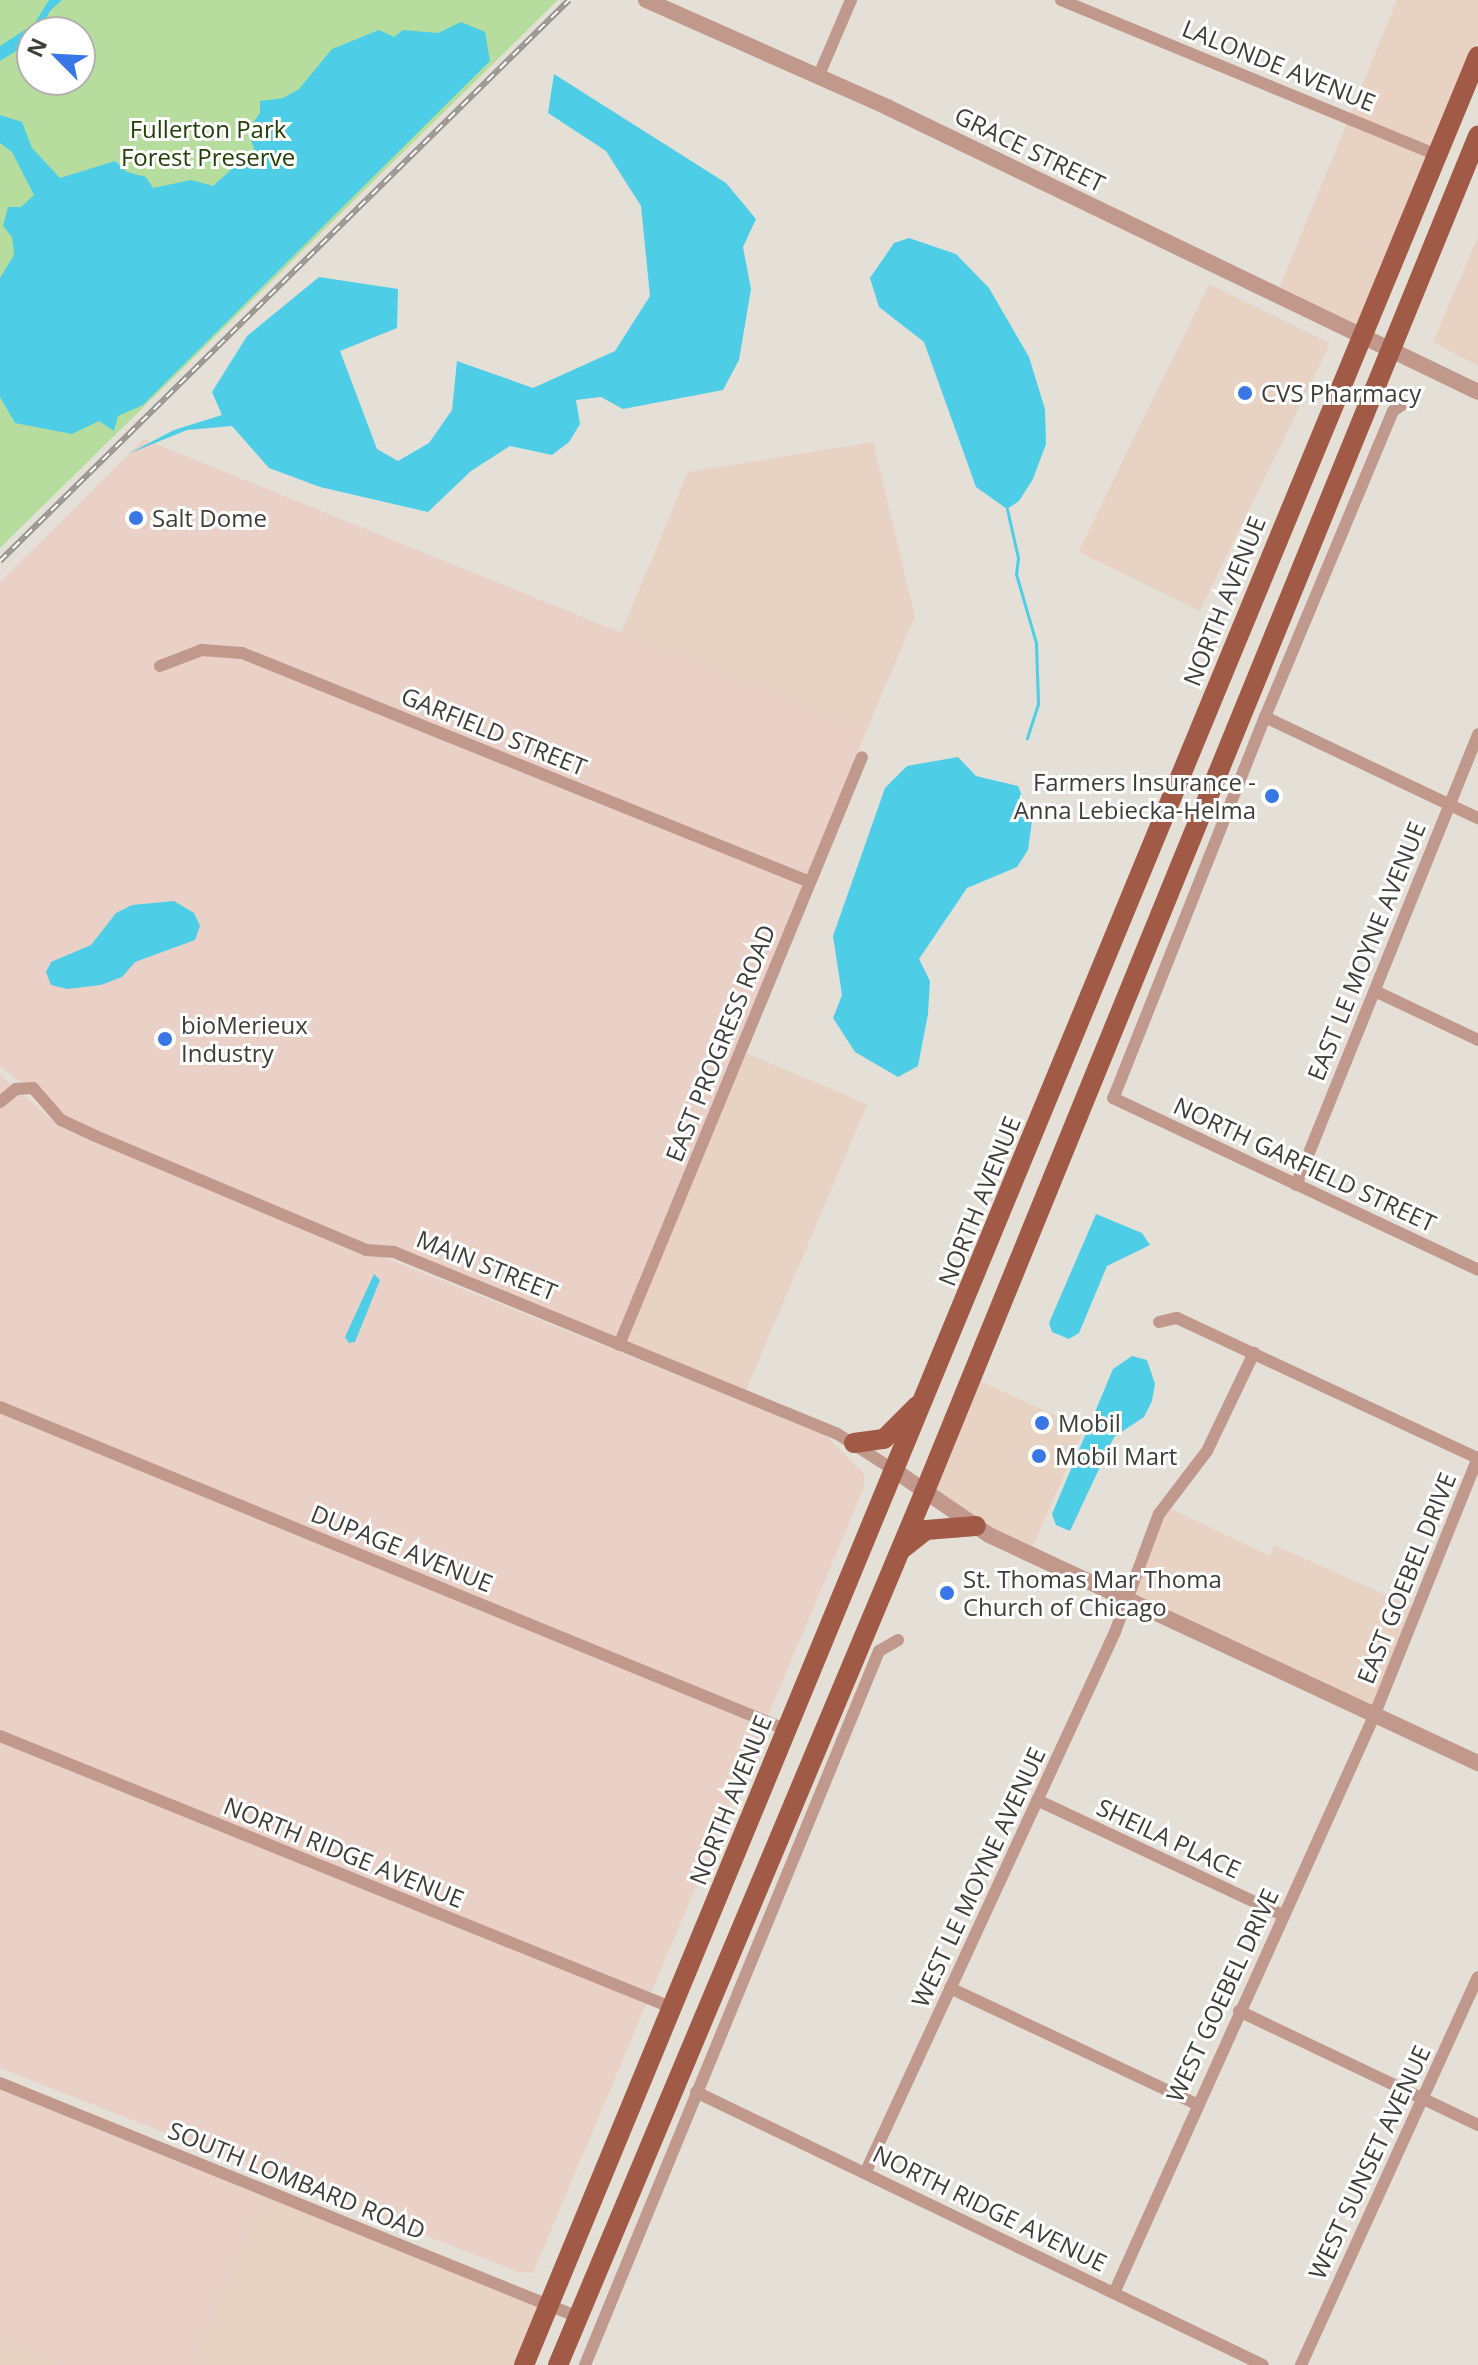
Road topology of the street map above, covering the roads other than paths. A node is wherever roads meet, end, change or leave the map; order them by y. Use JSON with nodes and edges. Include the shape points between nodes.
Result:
{"nodes":[{"id":1,"x":646,"y":0,"type":"edge"},
{"id":2,"x":851,"y":0,"type":"edge"},
{"id":3,"x":1061,"y":0,"type":"edge"},
{"id":4,"x":1478,"y":56,"type":"edge"},
{"id":5,"x":819,"y":75,"type":"junction"},
{"id":6,"x":1478,"y":136,"type":"edge"},
{"id":7,"x":1435,"y":154,"type":"junction"},
{"id":8,"x":1360,"y":335,"type":"junction"},
{"id":9,"x":1390,"y":348,"type":"junction"},
{"id":10,"x":1478,"y":392,"type":"edge"},
{"id":11,"x":1403,"y":404,"type":"dead end"},
{"id":12,"x":160,"y":666,"type":"dead end"},
{"id":13,"x":1265,"y":717,"type":"junction"},
{"id":14,"x":1478,"y":734,"type":"edge"},
{"id":15,"x":862,"y":757,"type":"dead end"},
{"id":16,"x":1449,"y":805,"type":"junction"},
{"id":17,"x":1478,"y":818,"type":"edge"},
{"id":18,"x":810,"y":882,"type":"junction"},
{"id":19,"x":1375,"y":991,"type":"junction"},
{"id":20,"x":1478,"y":1040,"type":"edge"},
{"id":21,"x":0,"y":1102,"type":"edge"},
{"id":22,"x":1296,"y":1185,"type":"junction"},
{"id":23,"x":1478,"y":1270,"type":"edge"},
{"id":24,"x":1159,"y":1322,"type":"dead end"},
{"id":25,"x":619,"y":1345,"type":"junction"},
{"id":26,"x":1254,"y":1353,"type":"junction"},
{"id":27,"x":925,"y":1397,"type":"junction"},
{"id":28,"x":0,"y":1407,"type":"edge"},
{"id":29,"x":854,"y":1443,"type":"junction"},
{"id":30,"x":1478,"y":1458,"type":"edge"},
{"id":31,"x":894,"y":1470,"type":"junction"},
{"id":32,"x":925,"y":1491,"type":"junction"},
{"id":33,"x":976,"y":1526,"type":"junction"},
{"id":34,"x":900,"y":1550,"type":"junction"},
{"id":35,"x":1128,"y":1600,"type":"junction"},
{"id":36,"x":898,"y":1640,"type":"dead end"},
{"id":37,"x":1374,"y":1716,"type":"junction"},
{"id":38,"x":787,"y":1730,"type":"junction"},
{"id":39,"x":0,"y":1736,"type":"edge"},
{"id":40,"x":1478,"y":1763,"type":"edge"},
{"id":41,"x":1037,"y":1800,"type":"junction"},
{"id":42,"x":1283,"y":1915,"type":"junction"},
{"id":43,"x":1478,"y":1977,"type":"edge"},
{"id":44,"x":950,"y":1988,"type":"junction"},
{"id":45,"x":673,"y":2008,"type":"junction"},
{"id":46,"x":1239,"y":2011,"type":"junction"},
{"id":47,"x":0,"y":2083,"type":"edge"},
{"id":48,"x":696,"y":2092,"type":"junction"},
{"id":49,"x":1422,"y":2099,"type":"junction"},
{"id":50,"x":1196,"y":2104,"type":"junction"},
{"id":51,"x":1478,"y":2125,"type":"edge"},
{"id":52,"x":866,"y":2171,"type":"junction"},
{"id":53,"x":1114,"y":2293,"type":"junction"},
{"id":54,"x":548,"y":2304,"type":"junction"},
{"id":55,"x":578,"y":2317,"type":"junction"},
{"id":56,"x":524,"y":2365,"type":"edge"},
{"id":57,"x":558,"y":2365,"type":"edge"},
{"id":58,"x":585,"y":2365,"type":"edge"},
{"id":59,"x":1263,"y":2365,"type":"edge"},
{"id":60,"x":1301,"y":2365,"type":"edge"}],
"edges":[{"from":1,"to":5,"type":"street","name":"GRACE STREET"},
{"from":2,"to":5,"type":"street"},
{"from":3,"to":7,"type":"street","name":"LALONDE AVENUE"},
{"from":4,"to":7,"type":"main road","name":"NORTH AVENUE"},
{"from":5,"to":8,"type":"street","name":"GRACE STREET"},
{"from":6,"to":9,"type":"main road"},
{"from":7,"to":8,"type":"main road","name":"NORTH AVENUE"},
{"from":8,"to":9,"type":"street","name":"GRACE STREET"},
{"from":8,"to":27,"type":"main road","name":"NORTH AVENUE"},
{"from":9,"to":10,"type":"street","name":"GRACE STREET"},
{"from":9,"to":32,"type":"main road"},
{"from":11,"to":13,"type":"street","via":[[1393,411]]},
{"from":12,"to":18,"type":"street","name":"GARFIELD STREET","via":[[202,650],[242,653]]},
{"from":13,"to":16,"type":"street"},
{"from":13,"to":22,"type":"street","name":"NORTH GARFIELD STREET","via":[[1113,1098]]},
{"from":14,"to":16,"type":"street","name":"EAST LE MOYNE AVENUE"},
{"from":15,"to":18,"type":"street","name":"EAST PROGRESS ROAD"},
{"from":16,"to":17,"type":"street"},
{"from":16,"to":19,"type":"street","name":"EAST LE MOYNE AVENUE"},
{"from":18,"to":25,"type":"street","name":"EAST PROGRESS ROAD"},
{"from":19,"to":20,"type":"street"},
{"from":19,"to":22,"type":"street","name":"EAST LE MOYNE AVENUE"},
{"from":21,"to":25,"type":"street","name":"MAIN STREET","via":[[16,1089],[33,1088],[61,1120],[93,1135],[366,1250],[394,1252]]},
{"from":22,"to":23,"type":"street","name":"NORTH GARFIELD STREET"},
{"from":24,"to":26,"type":"street","via":[[1177,1318]]},
{"from":25,"to":29,"type":"street","name":"MAIN STREET"},
{"from":26,"to":30,"type":"street"},
{"from":26,"to":35,"type":"street","via":[[1207,1451],[1159,1514]]},
{"from":27,"to":29,"type":"main road","via":[[884,1439]]},
{"from":27,"to":31,"type":"main road","name":"NORTH AVENUE"},
{"from":28,"to":38,"type":"street","name":"DUPAGE AVENUE"},
{"from":29,"to":31,"type":"street","name":"MAIN STREET"},
{"from":30,"to":37,"type":"street","name":"EAST GOEBEL DRIVE"},
{"from":31,"to":32,"type":"street","name":"MAIN STREET"},
{"from":31,"to":38,"type":"main road","name":"NORTH AVENUE"},
{"from":32,"to":33,"type":"street","name":"MAIN STREET"},
{"from":32,"to":34,"type":"main road"},
{"from":33,"to":34,"type":"main road","via":[[926,1530]]},
{"from":33,"to":35,"type":"street","name":"MAIN STREET"},
{"from":34,"to":55,"type":"main road"},
{"from":35,"to":37,"type":"street","name":"MAIN STREET"},
{"from":35,"to":41,"type":"street","name":"WEST LE MOYNE AVENUE"},
{"from":36,"to":48,"type":"street","via":[[879,1651]]},
{"from":37,"to":40,"type":"street","name":"MAIN STREET"},
{"from":37,"to":42,"type":"street","name":"WEST GOEBEL DRIVE"},
{"from":38,"to":45,"type":"main road","name":"NORTH AVENUE"},
{"from":39,"to":45,"type":"street","name":"NORTH RIDGE AVENUE"},
{"from":41,"to":42,"type":"street","name":"SHEILA PLACE"},
{"from":41,"to":44,"type":"street","name":"WEST LE MOYNE AVENUE"},
{"from":42,"to":46,"type":"street","name":"WEST GOEBEL DRIVE"},
{"from":43,"to":49,"type":"street","name":"WEST SUNSET AVENUE"},
{"from":44,"to":50,"type":"street"},
{"from":44,"to":52,"type":"street","name":"WEST LE MOYNE AVENUE"},
{"from":45,"to":54,"type":"main road","name":"NORTH AVENUE"},
{"from":46,"to":49,"type":"street"},
{"from":46,"to":50,"type":"street","name":"WEST GOEBEL DRIVE"},
{"from":47,"to":54,"type":"street","name":"SOUTH LOMBARD ROAD"},
{"from":48,"to":52,"type":"street","name":"NORTH RIDGE AVENUE"},
{"from":48,"to":58,"type":"street"},
{"from":49,"to":51,"type":"street"},
{"from":49,"to":60,"type":"street","name":"WEST SUNSET AVENUE"},
{"from":50,"to":53,"type":"street","name":"WEST GOEBEL DRIVE"},
{"from":52,"to":53,"type":"street","name":"NORTH RIDGE AVENUE"},
{"from":53,"to":59,"type":"street","name":"NORTH RIDGE AVENUE"},
{"from":54,"to":55,"type":"street","name":"SOUTH LOMBARD ROAD"},
{"from":54,"to":56,"type":"main road","name":"NORTH AVENUE"},
{"from":55,"to":57,"type":"main road"}]}
